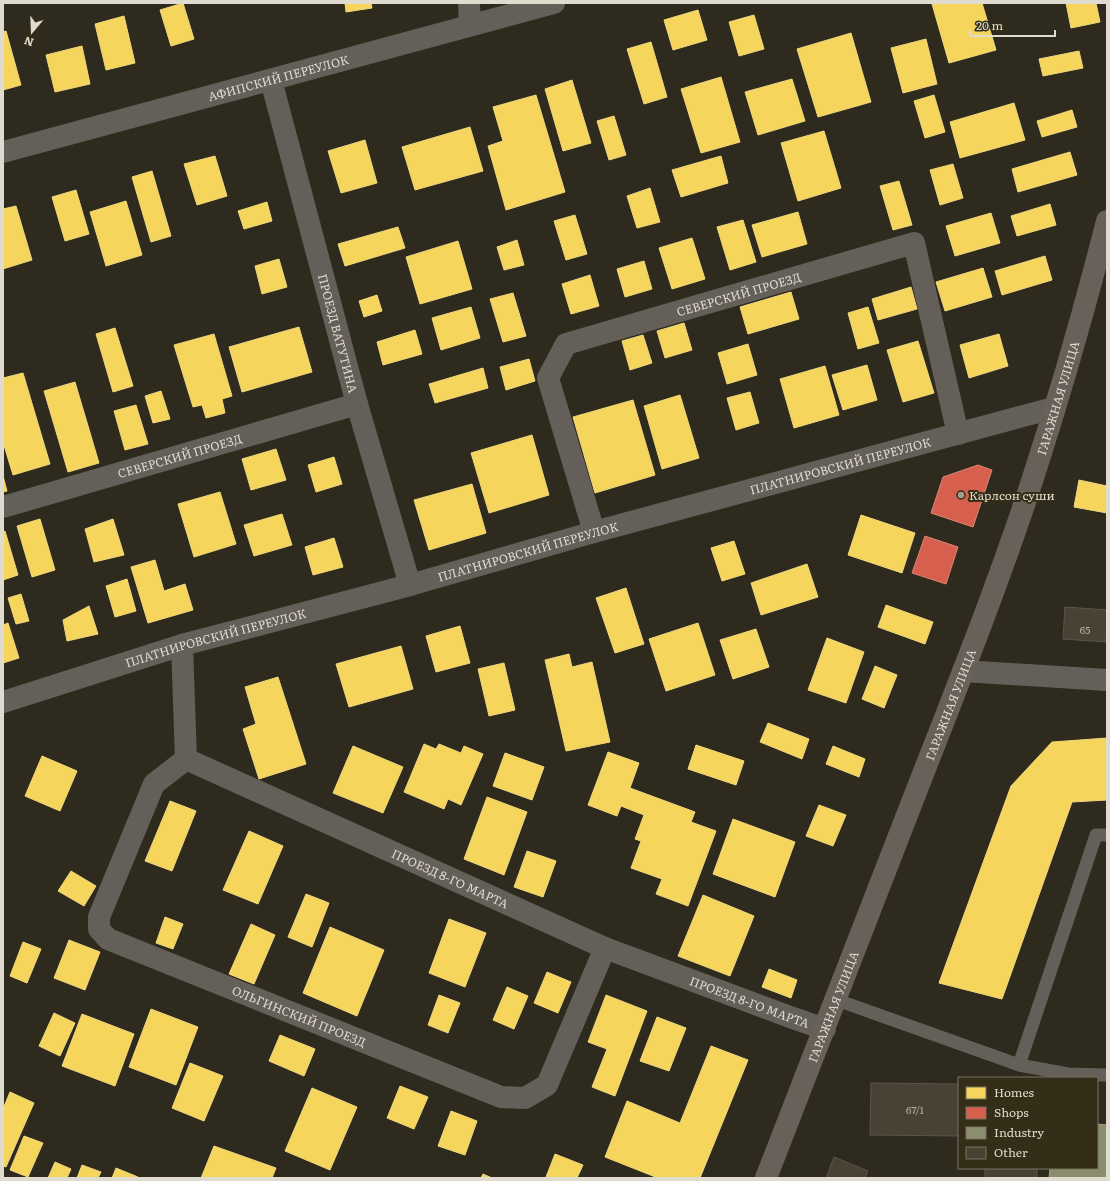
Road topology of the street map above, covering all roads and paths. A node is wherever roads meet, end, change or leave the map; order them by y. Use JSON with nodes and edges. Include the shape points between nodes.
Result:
{"nodes":[{"id":1,"x":469,"y":3,"type":"edge"},
{"id":2,"x":554,"y":3,"type":"edge"},
{"id":3,"x":470,"y":25,"type":"junction"},
{"id":4,"x":271,"y":80,"type":"junction"},
{"id":5,"x":3,"y":152,"type":"edge"},
{"id":6,"x":1107,"y":221,"type":"edge"},
{"id":7,"x":357,"y":404,"type":"junction"},
{"id":8,"x":1054,"y":408,"type":"junction"},
{"id":9,"x":958,"y":434,"type":"junction"},
{"id":10,"x":3,"y":507,"type":"edge"},
{"id":11,"x":594,"y":532,"type":"junction"},
{"id":12,"x":410,"y":585,"type":"junction"},
{"id":13,"x":182,"y":645,"type":"junction"},
{"id":14,"x":963,"y":671,"type":"junction"},
{"id":15,"x":1107,"y":680,"type":"edge"},
{"id":16,"x":3,"y":702,"type":"edge"},
{"id":17,"x":186,"y":759,"type":"junction"},
{"id":18,"x":1107,"y":835,"type":"edge"},
{"id":19,"x":605,"y":948,"type":"junction"},
{"id":20,"x":837,"y":1000,"type":"junction"},
{"id":21,"x":825,"y":1029,"type":"junction"},
{"id":22,"x":1019,"y":1065,"type":"junction"},
{"id":23,"x":1107,"y":1075,"type":"edge"},
{"id":24,"x":766,"y":1178,"type":"edge"}],
"edges":[{"from":1,"to":3,"type":"street"},
{"from":2,"to":3,"type":"street","name":"АФИПСКИЙ ПЕРЕУЛОК"},
{"from":3,"to":4,"type":"street","name":"АФИПСКИЙ ПЕРЕУЛОК"},
{"from":4,"to":5,"type":"street","name":"АФИПСКИЙ ПЕРЕУЛОК"},
{"from":4,"to":7,"type":"street","name":"ПРОЕЗД ВАТУТИНА"},
{"from":6,"to":8,"type":"street","name":"ГАРАЖНАЯ УЛИЦА"},
{"from":7,"to":10,"type":"street","name":"СЕВЕРСКИЙ ПРОЕЗД"},
{"from":7,"to":12,"type":"street","name":"ПРОЕЗД ВАТУТИНА"},
{"from":8,"to":9,"type":"street","name":"ПЛАТНИРОВСКИЙ ПЕРЕУЛОК"},
{"from":8,"to":14,"type":"street","name":"ГАРАЖНАЯ УЛИЦА","via":[[989,603]]},
{"from":9,"to":11,"type":"street","name":"ПЛАТНИРОВСКИЙ ПЕРЕУЛОК"},
{"from":9,"to":11,"type":"street","name":"СЕВЕРСКИЙ ПРОЕЗД","via":[[914,243],[566,344],[548,378]]},
{"from":11,"to":12,"type":"street","name":"ПЛАТНИРОВСКИЙ ПЕРЕУЛОК"},
{"from":12,"to":13,"type":"street","name":"ПЛАТНИРОВСКИЙ ПЕРЕУЛОК"},
{"from":13,"to":16,"type":"street","name":"ПЛАТНИРОВСКИЙ ПЕРЕУЛОК"},
{"from":13,"to":17,"type":"street"},
{"from":14,"to":15,"type":"street"},
{"from":14,"to":20,"type":"street","name":"ГАРАЖНАЯ УЛИЦА"},
{"from":17,"to":19,"type":"street","name":"ПРОЕЗД 8-ГО МАРТА"},
{"from":17,"to":19,"type":"street","name":"ОЛЬГИНСКИЙ ПРОЕЗД","via":[[154,784],[99,917],[99,929],[108,939],[500,1096],[525,1098],[547,1085]]},
{"from":18,"to":22,"type":"lane","via":[[1096,836]]},
{"from":19,"to":21,"type":"street","name":"ПРОЕЗД 8-ГО МАРТА"},
{"from":20,"to":21,"type":"street","name":"ГАРАЖНАЯ УЛИЦА"},
{"from":20,"to":22,"type":"lane"},
{"from":21,"to":24,"type":"street","name":"ГАРАЖНАЯ УЛИЦА"},
{"from":22,"to":23,"type":"lane","via":[[1068,1074]]}]}
